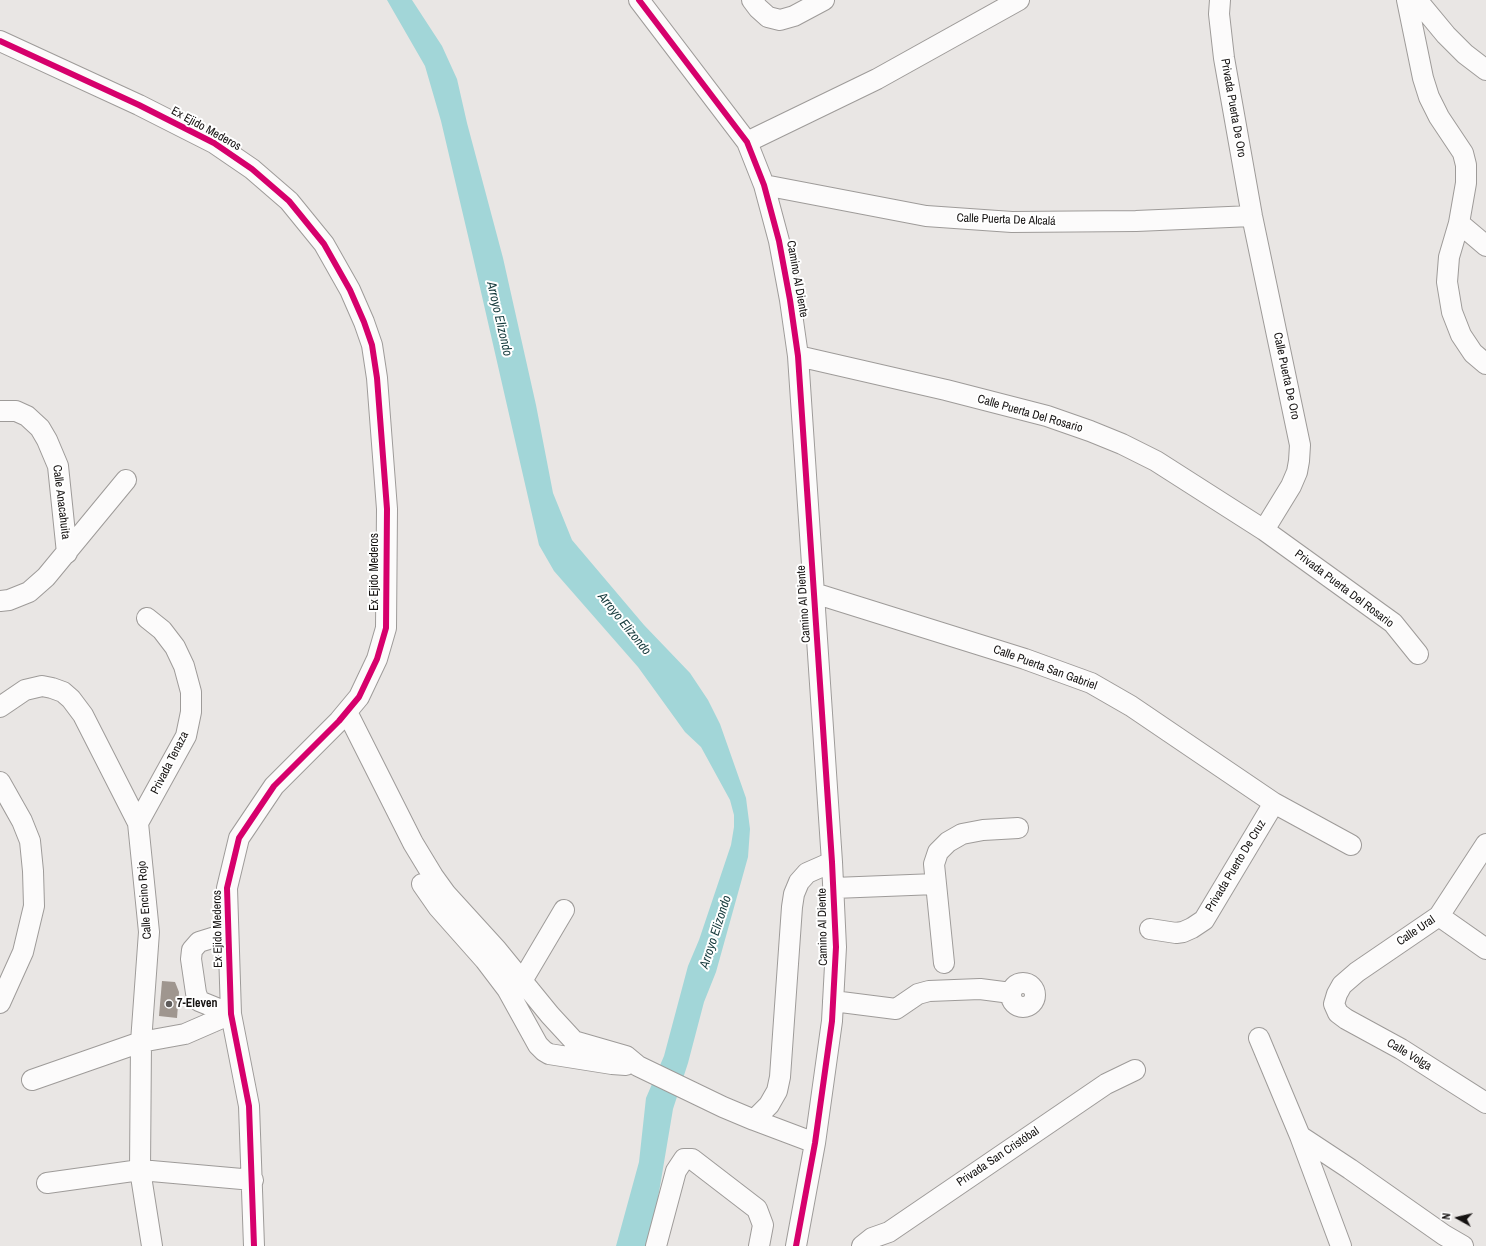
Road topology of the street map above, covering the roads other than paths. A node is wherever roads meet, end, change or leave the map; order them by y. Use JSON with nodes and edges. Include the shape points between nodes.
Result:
{"nodes":[{"id":1,"x":639,"y":0,"type":"edge"},
{"id":2,"x":752,"y":0,"type":"edge"},
{"id":3,"x":824,"y":0,"type":"edge"},
{"id":4,"x":1019,"y":0,"type":"edge"},
{"id":5,"x":1220,"y":0,"type":"edge"},
{"id":6,"x":1407,"y":0,"type":"edge"},
{"id":7,"x":1417,"y":0,"type":"edge"},
{"id":8,"x":0,"y":41,"type":"edge"},
{"id":9,"x":1486,"y":70,"type":"edge"},
{"id":10,"x":747,"y":142,"type":"junction"},
{"id":11,"x":764,"y":185,"type":"junction"},
{"id":12,"x":1252,"y":216,"type":"junction"},
{"id":13,"x":1458,"y":223,"type":"junction"},
{"id":14,"x":1486,"y":246,"type":"edge"},
{"id":15,"x":798,"y":356,"type":"junction"},
{"id":16,"x":1486,"y":364,"type":"edge"},
{"id":17,"x":0,"y":411,"type":"edge"},
{"id":18,"x":126,"y":480,"type":"dead end"},
{"id":19,"x":1264,"y":530,"type":"junction"},
{"id":20,"x":67,"y":553,"type":"junction"},
{"id":21,"x":814,"y":593,"type":"junction"},
{"id":22,"x":0,"y":601,"type":"edge"},
{"id":23,"x":147,"y":618,"type":"dead end"},
{"id":24,"x":1418,"y":654,"type":"dead end"},
{"id":25,"x":0,"y":707,"type":"edge"},
{"id":26,"x":343,"y":716,"type":"junction"},
{"id":27,"x":0,"y":782,"type":"edge"},
{"id":28,"x":1274,"y":803,"type":"junction"},
{"id":29,"x":138,"y":823,"type":"junction"},
{"id":30,"x":1018,"y":828,"type":"dead end"},
{"id":31,"x":1486,"y":844,"type":"edge"},
{"id":32,"x":1351,"y":845,"type":"dead end"},
{"id":33,"x":832,"y":862,"type":"junction"},
{"id":34,"x":936,"y":884,"type":"junction"},
{"id":35,"x":834,"y":888,"type":"junction"},
{"id":36,"x":564,"y":910,"type":"dead end"},
{"id":37,"x":1439,"y":916,"type":"junction"},
{"id":38,"x":1150,"y":929,"type":"dead end"},
{"id":39,"x":228,"y":933,"type":"junction"},
{"id":40,"x":1486,"y":949,"type":"edge"},
{"id":41,"x":944,"y":963,"type":"dead end"},
{"id":42,"x":515,"y":985,"type":"junction"},
{"id":43,"x":1012,"y":993,"type":"dead end"},
{"id":44,"x":833,"y":1001,"type":"junction"},
{"id":45,"x":0,"y":1002,"type":"edge"},
{"id":46,"x":1334,"y":1004,"type":"joint"},
{"id":47,"x":231,"y":1014,"type":"junction"},
{"id":48,"x":550,"y":1015,"type":"junction"},
{"id":49,"x":528,"y":1026,"type":"junction"},
{"id":50,"x":1259,"y":1038,"type":"dead end"},
{"id":51,"x":141,"y":1042,"type":"junction"},
{"id":52,"x":570,"y":1048,"type":"junction"},
{"id":53,"x":1134,"y":1070,"type":"dead end"},
{"id":54,"x":32,"y":1080,"type":"dead end"},
{"id":55,"x":1486,"y":1103,"type":"edge"},
{"id":56,"x":754,"y":1120,"type":"junction"},
{"id":57,"x":1300,"y":1136,"type":"junction"},
{"id":58,"x":815,"y":1143,"type":"junction"},
{"id":59,"x":140,"y":1170,"type":"junction"},
{"id":60,"x":253,"y":1180,"type":"junction"},
{"id":61,"x":47,"y":1183,"type":"dead end"},
{"id":62,"x":152,"y":1246,"type":"edge"},
{"id":63,"x":254,"y":1246,"type":"edge"},
{"id":64,"x":656,"y":1246,"type":"edge"},
{"id":65,"x":759,"y":1246,"type":"edge"},
{"id":66,"x":796,"y":1246,"type":"edge"},
{"id":67,"x":862,"y":1246,"type":"edge"},
{"id":68,"x":1341,"y":1246,"type":"edge"},
{"id":69,"x":1463,"y":1246,"type":"edge"}],
"edges":[{"from":1,"to":10,"type":"street","name":"Camino Al Diente"},
{"from":2,"to":3,"type":"street","via":[[768,17],[780,20],[794,16]]},
{"from":4,"to":10,"type":"street","via":[[877,79]]},
{"from":5,"to":12,"type":"street","name":"Privada Puerta De Oro","via":[[1224,58]]},
{"from":6,"to":13,"type":"street","via":[[1429,96],[1439,117],[1463,153],[1466,165],[1466,183]]},
{"from":7,"to":9,"type":"street","via":[[1446,35]]},
{"from":8,"to":26,"type":"street","name":"Ex Ejido Mederos","via":[[139,105],[214,143],[252,169],[289,201],[324,244],[350,290],[372,345],[377,378],[386,509],[387,593],[386,628],[377,659],[360,696]]},
{"from":10,"to":11,"type":"street","name":"Camino Al Diente"},
{"from":11,"to":12,"type":"street","name":"Calle Puerta De Alcalá","via":[[926,216],[1012,222],[1136,221]]},
{"from":11,"to":15,"type":"street","name":"Camino Al Diente","via":[[779,241]]},
{"from":12,"to":19,"type":"street","name":"Calle Puerta De Oro","via":[[1300,445],[1297,472]]},
{"from":13,"to":14,"type":"street"},
{"from":13,"to":16,"type":"street","via":[[1449,257],[1447,282],[1452,312],[1461,335]]},
{"from":15,"to":19,"type":"street","name":"Calle Puerta Del Rosario","via":[[946,390],[1090,430],[1156,461]]},
{"from":15,"to":21,"type":"street","name":"Camino Al Diente"},
{"from":17,"to":20,"type":"street","name":"Calle Anacahuita","via":[[16,411],[27,416],[40,428],[47,440],[58,466]]},
{"from":18,"to":20,"type":"street","name":"Calle Anacahuita"},
{"from":19,"to":24,"type":"street","name":"Privada Puerta Del Rosario","via":[[1393,623]]},
{"from":20,"to":22,"type":"street","name":"Calle Anacahuita","via":[[29,592]]},
{"from":21,"to":28,"type":"street","name":"Calle Puerta San Gabriel","via":[[1025,659],[1091,683],[1131,706]]},
{"from":21,"to":33,"type":"street","name":"Camino Al Diente"},
{"from":23,"to":29,"type":"street","name":"Privada Tenaza","via":[[162,630],[175,647],[191,692],[191,712],[186,736]]},
{"from":25,"to":29,"type":"street","name":"Calle Encino Rojo","via":[[25,690],[42,686],[62,692],[71,699],[83,715]]},
{"from":26,"to":39,"type":"street","name":"Ex Ejido Mederos","via":[[274,786],[239,838],[227,888]]},
{"from":26,"to":42,"type":"street","via":[[408,846],[446,894],[497,950]]},
{"from":27,"to":45,"type":"street","via":[[30,841],[34,899],[24,952]]},
{"from":28,"to":32,"type":"street","name":"Calle Puerta San Gabriel"},
{"from":28,"to":38,"type":"street","name":"Privada Puerto De Cruz","via":[[1204,920],[1176,933]]},
{"from":29,"to":51,"type":"street","name":"Calle Encino Rojo","via":[[149,932]]},
{"from":30,"to":34,"type":"street","via":[[962,834],[948,842],[938,852],[934,864]]},
{"from":31,"to":37,"type":"street","name":"Calle Ural"},
{"from":33,"to":35,"type":"street","name":"Camino Al Diente"},
{"from":33,"to":56,"type":"street","via":[[807,873],[799,882],[794,894],[780,1077],[772,1101]]},
{"from":34,"to":35,"type":"street"},
{"from":34,"to":41,"type":"street"},
{"from":35,"to":44,"type":"street","name":"Camino Al Diente","via":[[836,948]]},
{"from":36,"to":42,"type":"street"},
{"from":37,"to":40,"type":"street"},
{"from":37,"to":46,"type":"street","name":"Calle Ural","via":[[1357,972],[1342,985]]},
{"from":39,"to":47,"type":"street","name":"Ex Ejido Mederos"},
{"from":39,"to":47,"type":"street","via":[[199,942],[192,950],[191,959],[199,1001]]},
{"from":42,"to":48,"type":"street"},
{"from":42,"to":49,"type":"street"},
{"from":43,"to":44,"type":"street","via":[[980,989],[929,990],[918,994],[896,1009]]},
{"from":44,"to":58,"type":"street","name":"Camino Al Diente"},
{"from":46,"to":55,"type":"street","name":"Calle Volga","via":[[1338,1013],[1346,1019],[1401,1049]]},
{"from":47,"to":51,"type":"street","via":[[185,1034]]},
{"from":47,"to":60,"type":"street","name":"Ex Ejido Mederos","via":[[249,1106]]},
{"from":48,"to":49,"type":"street"},
{"from":48,"to":52,"type":"street"},
{"from":49,"to":52,"type":"street","via":[[544,1051],[549,1054]]},
{"from":50,"to":57,"type":"street"},
{"from":51,"to":54,"type":"street"},
{"from":51,"to":59,"type":"street","name":"Calle Encino Rojo"},
{"from":52,"to":56,"type":"street","via":[[626,1056],[643,1068]]},
{"from":53,"to":67,"type":"street","name":"Privada San Cristóbal","via":[[1106,1084],[889,1232],[872,1238]]},
{"from":56,"to":58,"type":"street"},
{"from":57,"to":68,"type":"street"},
{"from":57,"to":69,"type":"street"},
{"from":58,"to":66,"type":"street","name":"Camino Al Diente"},
{"from":59,"to":60,"type":"street"},
{"from":59,"to":61,"type":"street"},
{"from":59,"to":62,"type":"street","name":"Calle Encino Rojo"},
{"from":60,"to":63,"type":"street","name":"Ex Ejido Mederos"},
{"from":64,"to":65,"type":"street","via":[[676,1171],[684,1159],[692,1159],[757,1209],[763,1225]]}]}
